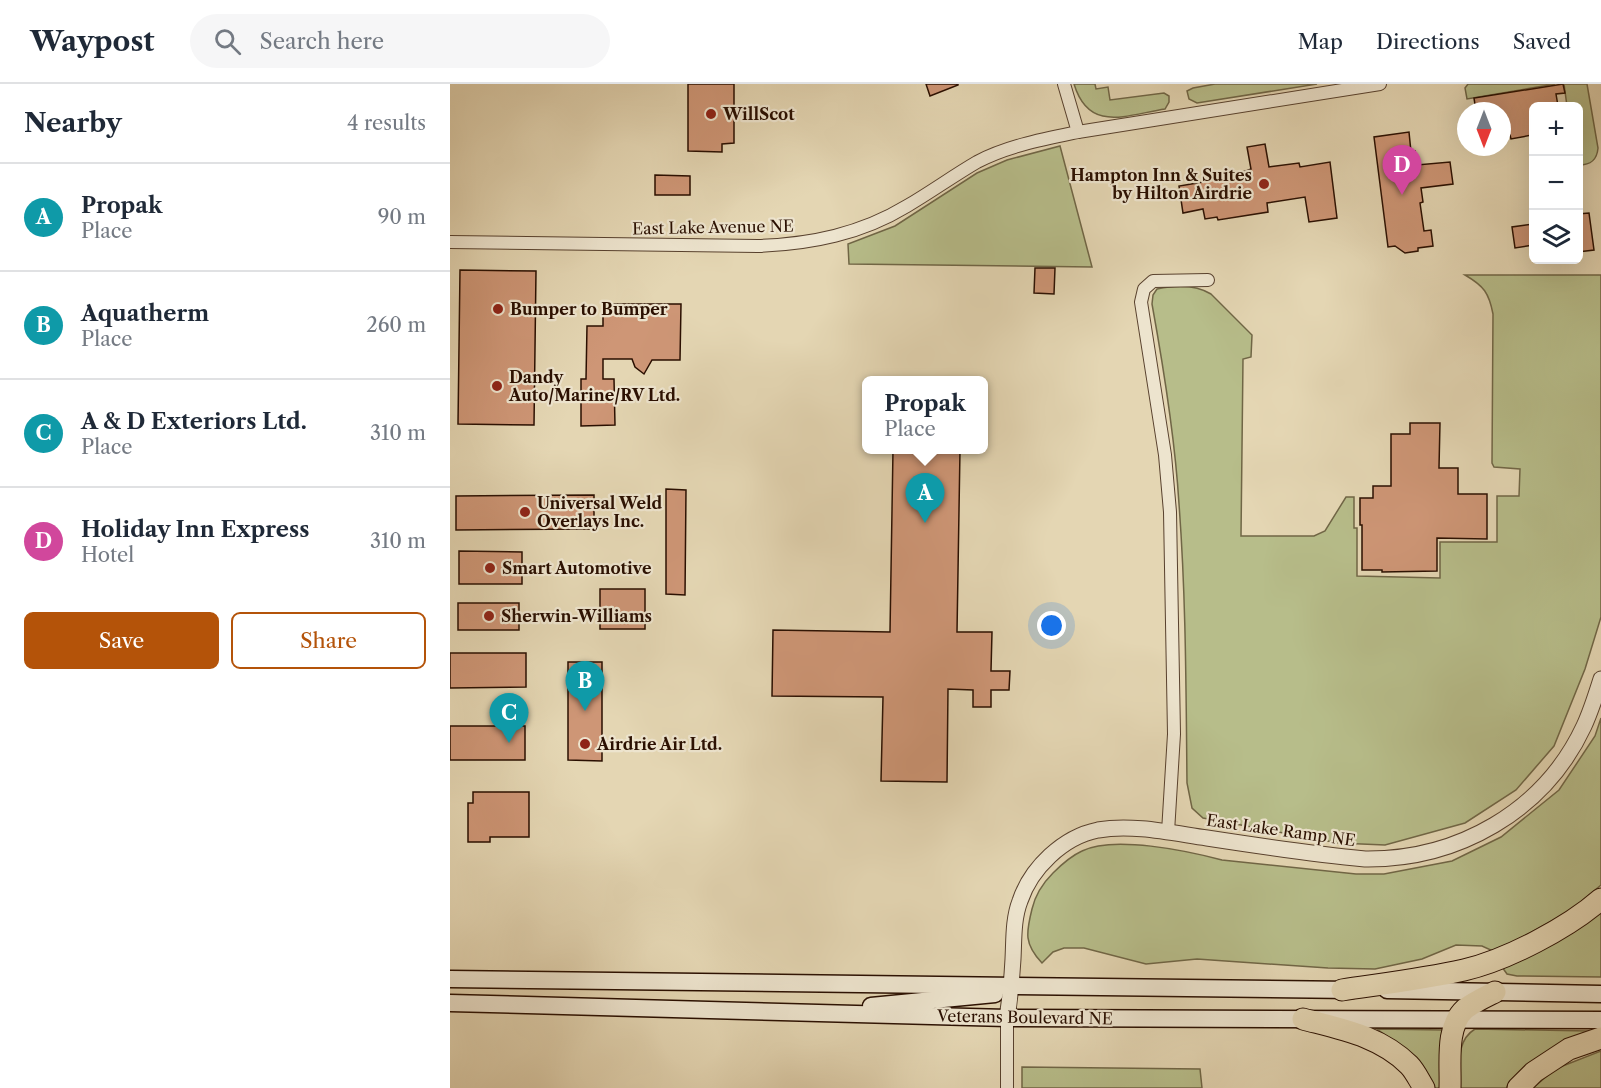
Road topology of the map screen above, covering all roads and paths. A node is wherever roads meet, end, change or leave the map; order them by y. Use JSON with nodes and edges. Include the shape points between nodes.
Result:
{"nodes":[{"id":1,"x":1064,"y":84,"type":"edge"},
{"id":2,"x":1380,"y":84,"type":"edge"},
{"id":3,"x":1078,"y":132,"type":"junction"},
{"id":4,"x":450,"y":242,"type":"edge"},
{"id":5,"x":1208,"y":280,"type":"dead end"},
{"id":6,"x":1601,"y":679,"type":"edge"},
{"id":7,"x":1168,"y":832,"type":"junction"},
{"id":8,"x":1601,"y":899,"type":"edge"},
{"id":9,"x":450,"y":969,"type":"edge"},
{"id":10,"x":450,"y":979,"type":"edge"},
{"id":11,"x":478,"y":979,"type":"junction"},
{"id":12,"x":1012,"y":986,"type":"junction"},
{"id":13,"x":1342,"y":990,"type":"junction"},
{"id":14,"x":1495,"y":992,"type":"junction"},
{"id":15,"x":1601,"y":994,"type":"edge"},
{"id":16,"x":450,"y":1003,"type":"edge"},
{"id":17,"x":799,"y":1013,"type":"junction"},
{"id":18,"x":1007,"y":1018,"type":"junction"},
{"id":19,"x":1303,"y":1019,"type":"junction"},
{"id":20,"x":1458,"y":1019,"type":"junction"},
{"id":21,"x":1601,"y":1020,"type":"edge"},
{"id":22,"x":1601,"y":1038,"type":"edge"},
{"id":23,"x":1007,"y":1088,"type":"edge"},
{"id":24,"x":1424,"y":1088,"type":"edge"},
{"id":25,"x":1450,"y":1088,"type":"edge"},
{"id":26,"x":1518,"y":1088,"type":"edge"}],
"edges":[{"from":1,"to":3,"type":"street"},
{"from":2,"to":3,"type":"street","name":"East Lake Avenue NE"},
{"from":3,"to":4,"type":"street","name":"East Lake Avenue NE","via":[[978,161],[879,221],[821,240],[758,246]]},
{"from":5,"to":7,"type":"street","via":[[1153,281],[1142,295],[1170,512],[1174,734]]},
{"from":6,"to":7,"type":"street","name":"East Lake Ramp NE","via":[[1584,726],[1562,764],[1542,787],[1498,823],[1450,847],[1399,858],[1365,859]]},
{"from":7,"to":12,"type":"street","name":"East Lake Ramp NE","via":[[1097,830],[1077,837],[1048,859],[1029,881],[1020,900],[1014,931]]},
{"from":8,"to":13,"type":"highway","via":[[1547,936],[1467,969]]},
{"from":9,"to":11,"type":"main road"},
{"from":10,"to":11,"type":"main road","name":"Veterans Boulevard NE"},
{"from":11,"to":12,"type":"main road","name":"Veterans Boulevard NE"},
{"from":12,"to":13,"type":"main road","name":"Veterans Boulevard NE"},
{"from":12,"to":17,"type":"main road","via":[[994,994]]},
{"from":12,"to":18,"type":"street","name":"East Lake Ramp NE"},
{"from":13,"to":14,"type":"main road","name":"Veterans Boulevard NE"},
{"from":14,"to":15,"type":"main road","name":"Veterans Boulevard NE"},
{"from":14,"to":20,"type":"highway","via":[[1464,1010]]},
{"from":16,"to":17,"type":"main road","name":"Veterans Boulevard NE"},
{"from":17,"to":18,"type":"main road","name":"Veterans Boulevard NE"},
{"from":18,"to":19,"type":"main road","name":"Veterans Boulevard NE"},
{"from":18,"to":23,"type":"street"},
{"from":19,"to":20,"type":"main road","name":"Veterans Boulevard NE"},
{"from":19,"to":24,"type":"highway","via":[[1359,1033],[1389,1049],[1410,1066]]},
{"from":20,"to":21,"type":"main road","name":"Veterans Boulevard NE"},
{"from":20,"to":25,"type":"highway","via":[[1451,1037]]},
{"from":22,"to":26,"type":"highway","via":[[1569,1049]]}]}
